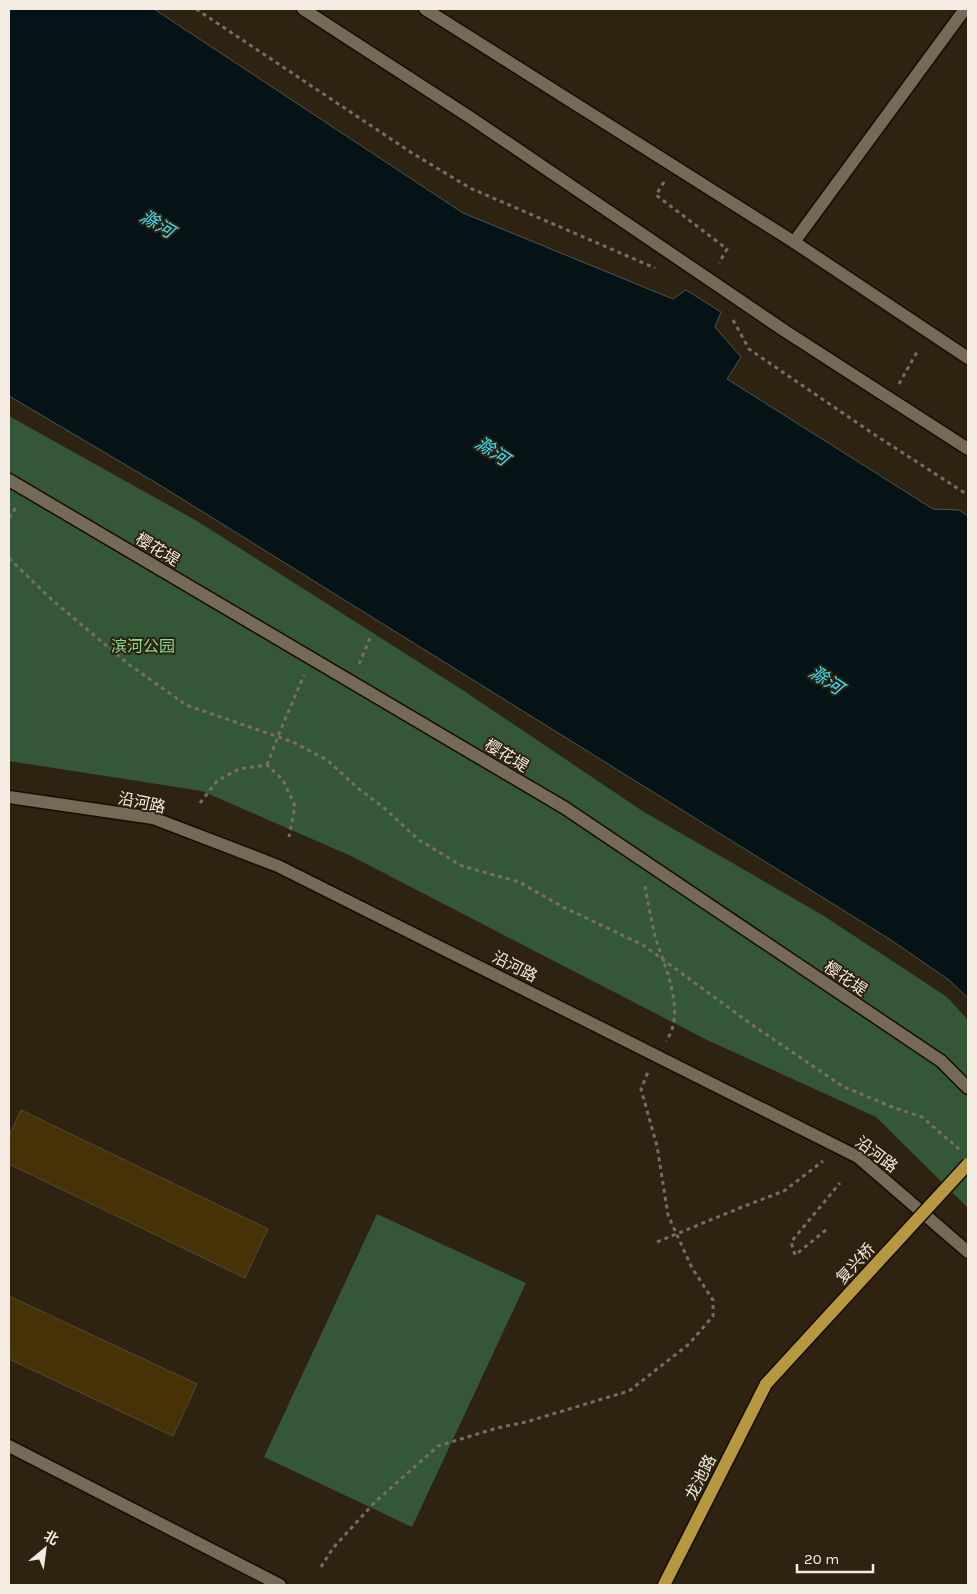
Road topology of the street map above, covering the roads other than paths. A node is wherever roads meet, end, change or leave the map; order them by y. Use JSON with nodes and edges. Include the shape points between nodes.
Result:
{"nodes":[{"id":1,"x":302,"y":9,"type":"edge"},
{"id":2,"x":425,"y":9,"type":"edge"},
{"id":3,"x":965,"y":9,"type":"edge"},
{"id":4,"x":794,"y":242,"type":"junction"},
{"id":5,"x":968,"y":358,"type":"edge"},
{"id":6,"x":968,"y":449,"type":"edge"},
{"id":7,"x":9,"y":480,"type":"edge"},
{"id":8,"x":9,"y":798,"type":"edge"},
{"id":9,"x":968,"y":1088,"type":"edge"},
{"id":10,"x":968,"y":1164,"type":"edge"},
{"id":11,"x":968,"y":1252,"type":"edge"},
{"id":12,"x":766,"y":1384,"type":"joint"},
{"id":13,"x":9,"y":1446,"type":"edge"},
{"id":14,"x":280,"y":1585,"type":"edge"},
{"id":15,"x":664,"y":1585,"type":"edge"}],
"edges":[{"from":1,"to":6,"type":"street"},
{"from":2,"to":4,"type":"street"},
{"from":3,"to":4,"type":"street"},
{"from":4,"to":5,"type":"street"},
{"from":7,"to":9,"type":"street","name":"樱花堤","via":[[565,808],[941,1060]]},
{"from":8,"to":11,"type":"street","name":"沿河路","via":[[153,818],[278,866],[858,1157]]},
{"from":10,"to":12,"type":"main road","name":"复兴桥","bridge":true},
{"from":12,"to":15,"type":"main road","name":"龙池路"},
{"from":13,"to":14,"type":"street"}]}
